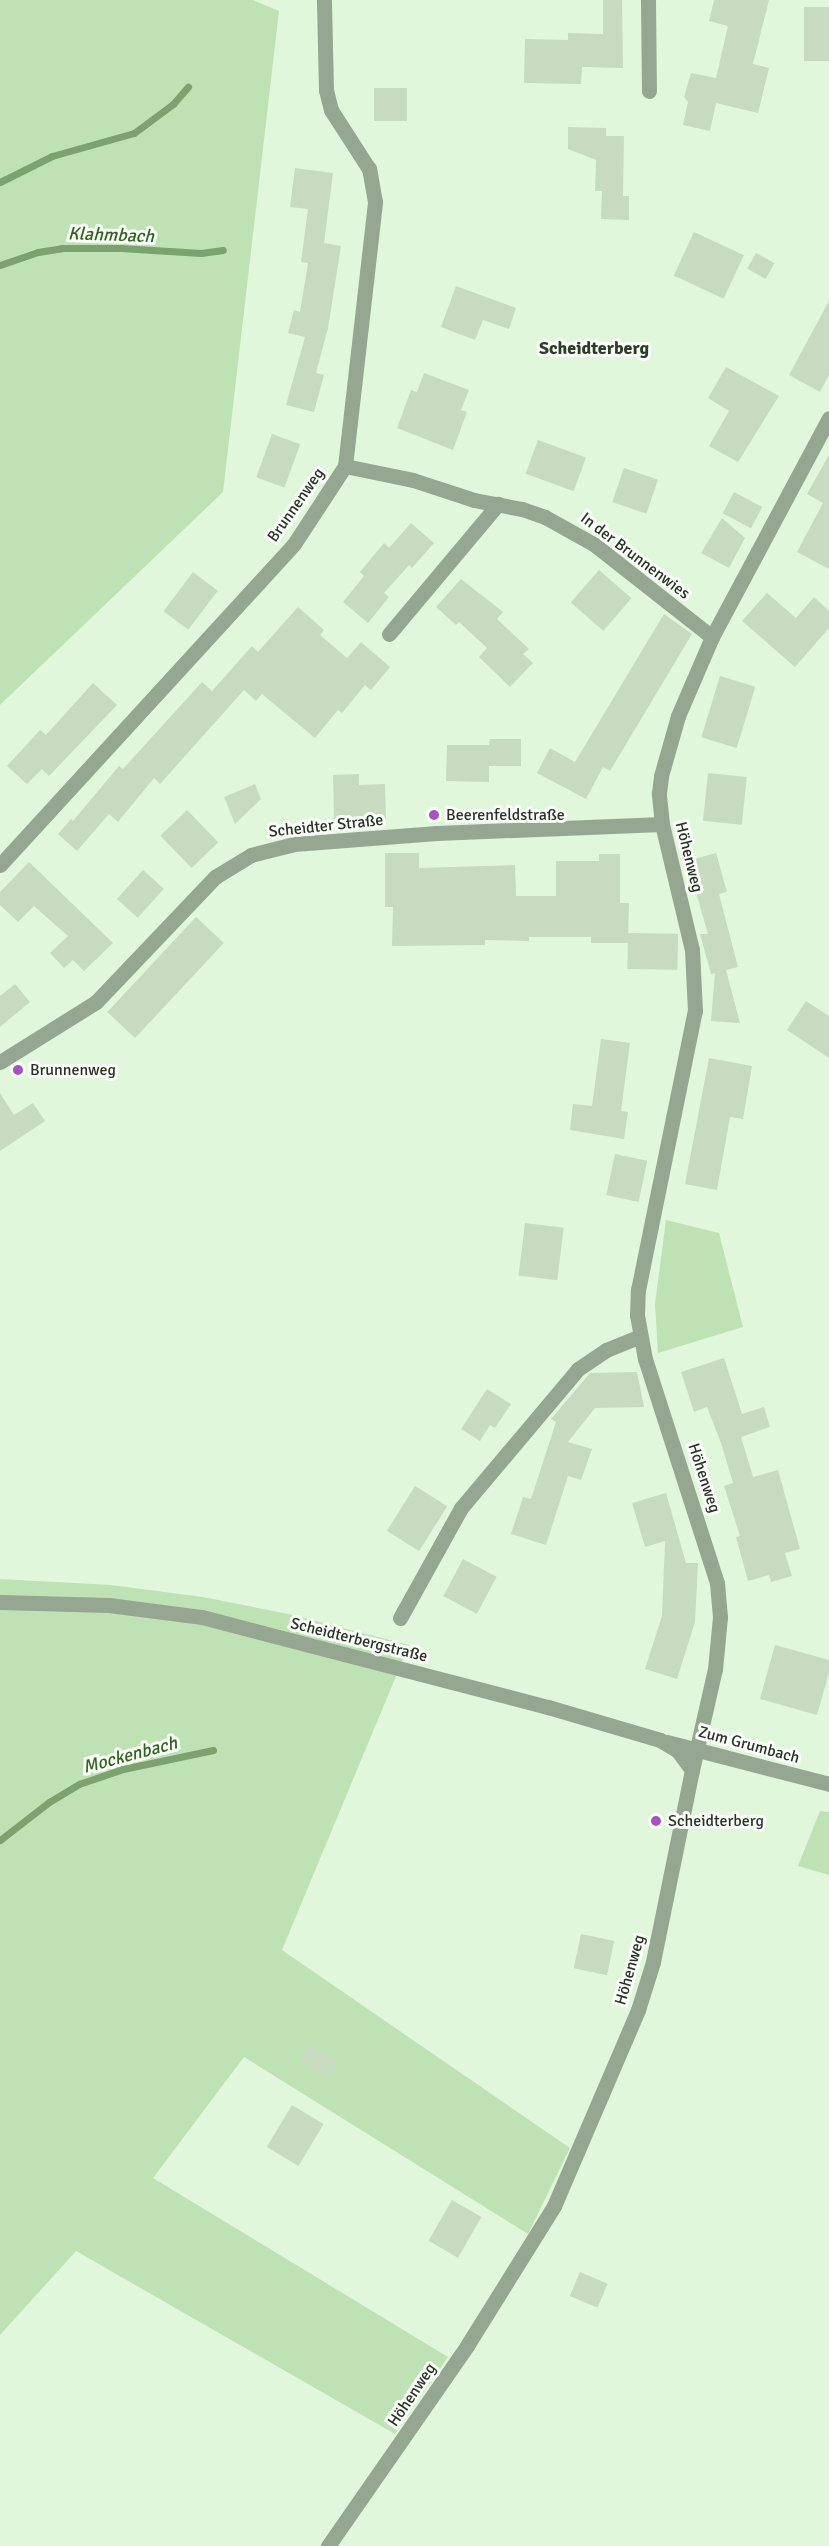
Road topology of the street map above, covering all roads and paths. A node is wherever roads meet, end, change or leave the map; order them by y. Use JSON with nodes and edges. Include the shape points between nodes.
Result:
{"nodes":[{"id":1,"x":324,"y":0,"type":"edge"},
{"id":2,"x":648,"y":0,"type":"edge"},
{"id":3,"x":649,"y":91,"type":"dead end"},
{"id":4,"x":829,"y":418,"type":"edge"},
{"id":5,"x":345,"y":466,"type":"junction"},
{"id":6,"x":498,"y":504,"type":"junction"},
{"id":7,"x":389,"y":634,"type":"dead end"},
{"id":8,"x":712,"y":637,"type":"junction"},
{"id":9,"x":662,"y":824,"type":"junction"},
{"id":10,"x":0,"y":865,"type":"edge"},
{"id":11,"x":0,"y":1062,"type":"edge"},
{"id":12,"x":639,"y":1337,"type":"junction"},
{"id":13,"x":0,"y":1602,"type":"edge"},
{"id":14,"x":400,"y":1618,"type":"dead end"},
{"id":15,"x":660,"y":1740,"type":"junction"},
{"id":16,"x":697,"y":1751,"type":"junction"},
{"id":17,"x":692,"y":1770,"type":"junction"},
{"id":18,"x":829,"y":1784,"type":"edge"},
{"id":19,"x":328,"y":2546,"type":"edge"}],
"edges":[{"from":1,"to":5,"type":"street","name":"Brunnenweg","via":[[326,90],[331,110],[369,169],[375,202]]},
{"from":2,"to":3,"type":"street"},
{"from":4,"to":8,"type":"street","name":"Höhenweg"},
{"from":5,"to":6,"type":"street","name":"In der Brunnenwies"},
{"from":5,"to":10,"type":"street","name":"Brunnenweg","via":[[294,544]]},
{"from":6,"to":7,"type":"street"},
{"from":6,"to":8,"type":"street","name":"In der Brunnenwies","via":[[570,529]]},
{"from":8,"to":9,"type":"street","name":"Höhenweg","via":[[678,716],[663,767],[659,794]]},
{"from":9,"to":11,"type":"street","name":"Scheidter Straße","via":[[437,833],[294,844],[251,855],[215,877],[96,1002]]},
{"from":9,"to":12,"type":"street","name":"Höhenweg","via":[[692,950],[695,1011],[638,1290]]},
{"from":12,"to":14,"type":"street","via":[[606,1350],[578,1369],[461,1508]]},
{"from":12,"to":16,"type":"street","name":"Höhenweg","via":[[717,1583],[719,1639]]},
{"from":13,"to":15,"type":"street","name":"Scheidterbergstraße","via":[[109,1605],[202,1617]]},
{"from":15,"to":16,"type":"street","name":"Zum Grumbach"},
{"from":15,"to":17,"type":"street","name":"Scheidterbergstraße","via":[[678,1751]]},
{"from":16,"to":17,"type":"street","name":"Höhenweg"},
{"from":16,"to":18,"type":"street","name":"Zum Grumbach"},
{"from":17,"to":19,"type":"street","name":"Höhenweg","via":[[652,1962],[638,2010],[554,2206],[467,2346]]}]}
